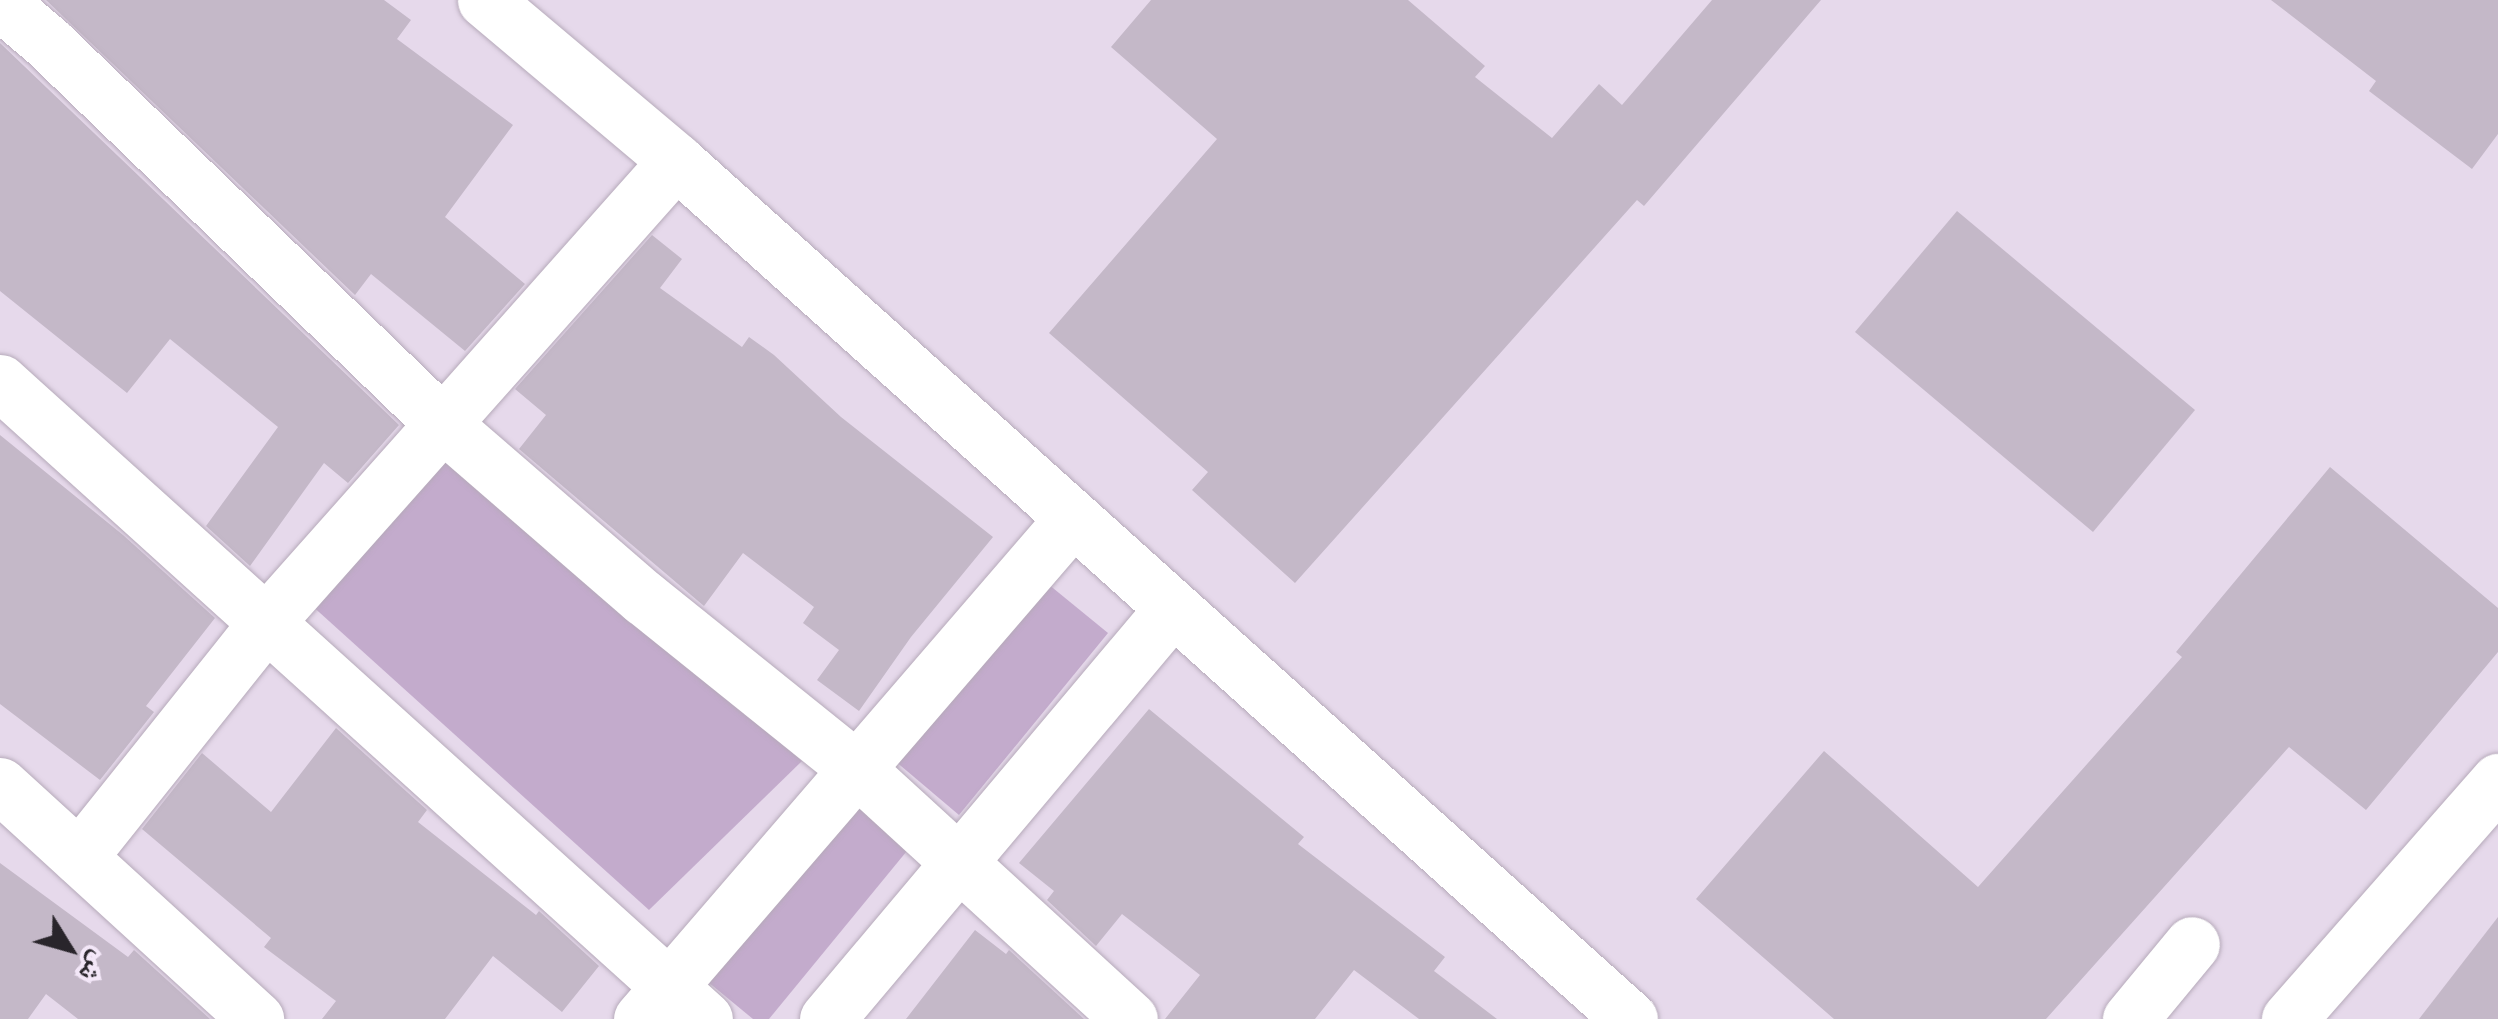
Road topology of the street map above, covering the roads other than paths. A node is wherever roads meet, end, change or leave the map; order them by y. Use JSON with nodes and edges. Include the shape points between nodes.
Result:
{"nodes":[{"id":1,"x":484,"y":0,"type":"edge"},
{"id":2,"x":0,"y":2,"type":"edge"},
{"id":3,"x":676,"y":161,"type":"junction"},
{"id":4,"x":0,"y":382,"type":"edge"},
{"id":5,"x":444,"y":425,"type":"junction"},
{"id":6,"x":1072,"y":519,"type":"junction"},
{"id":7,"x":1172,"y":610,"type":"junction"},
{"id":8,"x":268,"y":620,"type":"junction"},
{"id":9,"x":856,"y":769,"type":"junction"},
{"id":10,"x":2498,"y":781,"type":"edge"},
{"id":11,"x":0,"y":784,"type":"edge"},
{"id":12,"x":79,"y":857,"type":"junction"},
{"id":13,"x":958,"y":863,"type":"junction"},
{"id":14,"x":2192,"y":944,"type":"dead end"},
{"id":15,"x":672,"y":1009,"type":"edge"},
{"id":16,"x":256,"y":1019,"type":"edge"},
{"id":17,"x":828,"y":1019,"type":"edge"},
{"id":18,"x":1130,"y":1019,"type":"edge"},
{"id":19,"x":1630,"y":1019,"type":"edge"},
{"id":20,"x":2130,"y":1019,"type":"edge"},
{"id":21,"x":2288,"y":1019,"type":"edge"}],
"edges":[{"from":1,"to":3,"type":"street"},
{"from":2,"to":5,"type":"street"},
{"from":3,"to":5,"type":"street"},
{"from":3,"to":6,"type":"street"},
{"from":4,"to":8,"type":"street"},
{"from":5,"to":8,"type":"street"},
{"from":5,"to":9,"type":"street"},
{"from":6,"to":7,"type":"street"},
{"from":6,"to":9,"type":"street"},
{"from":7,"to":13,"type":"street"},
{"from":7,"to":19,"type":"street"},
{"from":8,"to":12,"type":"street"},
{"from":8,"to":15,"type":"street"},
{"from":9,"to":13,"type":"street"},
{"from":9,"to":15,"type":"street"},
{"from":10,"to":21,"type":"street"},
{"from":11,"to":12,"type":"street"},
{"from":12,"to":16,"type":"street"},
{"from":13,"to":17,"type":"street"},
{"from":13,"to":18,"type":"street"},
{"from":14,"to":20,"type":"street"}]}
